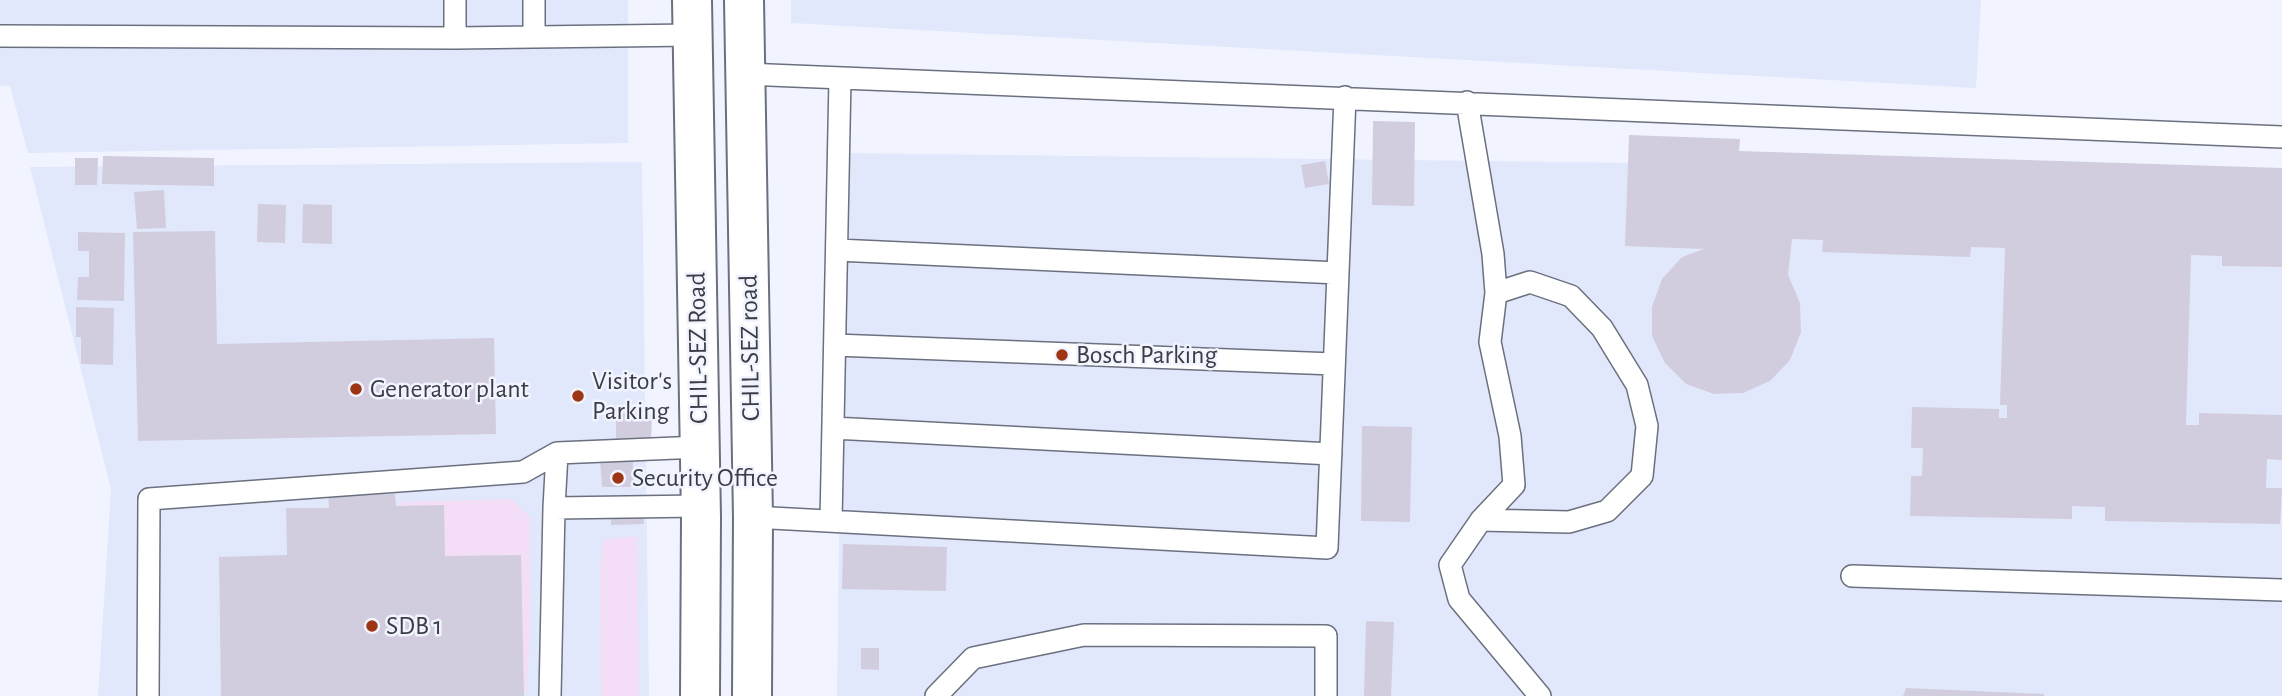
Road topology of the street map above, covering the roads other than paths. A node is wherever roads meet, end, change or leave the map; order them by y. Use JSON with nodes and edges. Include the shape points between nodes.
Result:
{"nodes":[{"id":1,"x":455,"y":0,"type":"edge"},
{"id":2,"x":534,"y":0,"type":"edge"},
{"id":3,"x":744,"y":0,"type":"edge"},
{"id":4,"x":693,"y":18,"type":"edge"},
{"id":5,"x":0,"y":36,"type":"edge"},
{"id":6,"x":534,"y":37,"type":"junction"},
{"id":7,"x":456,"y":38,"type":"junction"},
{"id":8,"x":745,"y":74,"type":"junction"},
{"id":9,"x":840,"y":78,"type":"junction"},
{"id":10,"x":1345,"y":97,"type":"junction"},
{"id":11,"x":1467,"y":102,"type":"junction"},
{"id":12,"x":2282,"y":137,"type":"edge"},
{"id":13,"x":837,"y":250,"type":"junction"},
{"id":14,"x":1338,"y":273,"type":"junction"},
{"id":15,"x":1496,"y":293,"type":"junction"},
{"id":16,"x":835,"y":345,"type":"junction"},
{"id":17,"x":1334,"y":364,"type":"junction"},
{"id":18,"x":832,"y":428,"type":"junction"},
{"id":19,"x":700,"y":447,"type":"junction"},
{"id":20,"x":557,"y":453,"type":"junction"},
{"id":21,"x":1331,"y":454,"type":"junction"},
{"id":22,"x":701,"y":506,"type":"junction"},
{"id":23,"x":554,"y":509,"type":"junction"},
{"id":24,"x":752,"y":517,"type":"junction"},
{"id":25,"x":1481,"y":520,"type":"junction"},
{"id":26,"x":831,"y":521,"type":"junction"},
{"id":27,"x":1852,"y":576,"type":"dead end"},
{"id":28,"x":2282,"y":590,"type":"edge"},
{"id":29,"x":148,"y":696,"type":"edge"},
{"id":30,"x":550,"y":696,"type":"edge"},
{"id":31,"x":700,"y":696,"type":"edge"},
{"id":32,"x":752,"y":696,"type":"edge"},
{"id":33,"x":936,"y":696,"type":"edge"},
{"id":34,"x":1326,"y":696,"type":"edge"},
{"id":35,"x":1540,"y":696,"type":"edge"}],
"edges":[{"from":1,"to":7,"type":"lane"},
{"from":2,"to":6,"type":"lane"},
{"from":3,"to":8,"type":"street","name":"CHIL-SEZ road"},
{"from":4,"to":6,"type":"lane"},
{"from":4,"to":19,"type":"street","name":"CHIL-SEZ Road"},
{"from":5,"to":7,"type":"lane"},
{"from":6,"to":7,"type":"lane"},
{"from":8,"to":9,"type":"lane"},
{"from":8,"to":24,"type":"street","name":"CHIL-SEZ road"},
{"from":9,"to":10,"type":"lane"},
{"from":9,"to":13,"type":"lane"},
{"from":10,"to":11,"type":"lane"},
{"from":10,"to":14,"type":"lane"},
{"from":11,"to":12,"type":"lane"},
{"from":11,"to":15,"type":"lane"},
{"from":13,"to":14,"type":"lane"},
{"from":13,"to":16,"type":"lane"},
{"from":14,"to":17,"type":"lane"},
{"from":15,"to":25,"type":"lane","via":[[1490,342],[1510,436],[1514,485]]},
{"from":15,"to":25,"type":"lane","via":[[1530,282],[1571,296],[1602,328],[1637,385],[1647,426],[1643,476],[1607,511],[1569,522]]},
{"from":16,"to":17,"type":"lane"},
{"from":16,"to":18,"type":"lane"},
{"from":17,"to":21,"type":"lane"},
{"from":18,"to":21,"type":"lane"},
{"from":18,"to":26,"type":"lane"},
{"from":19,"to":20,"type":"lane"},
{"from":19,"to":22,"type":"street","name":"CHIL-SEZ Road"},
{"from":20,"to":23,"type":"lane"},
{"from":20,"to":29,"type":"lane","via":[[523,472],[149,499]]},
{"from":21,"to":26,"type":"lane","via":[[1327,548]]},
{"from":22,"to":23,"type":"lane"},
{"from":22,"to":31,"type":"street","name":"CHIL-SEZ Road"},
{"from":23,"to":30,"type":"lane"},
{"from":24,"to":26,"type":"lane"},
{"from":24,"to":32,"type":"street","name":"CHIL-SEZ road"},
{"from":25,"to":35,"type":"lane","via":[[1450,565],[1459,599]]},
{"from":27,"to":28,"type":"lane"},
{"from":33,"to":34,"type":"lane","via":[[972,658],[1084,635],[1326,636]]}]}
